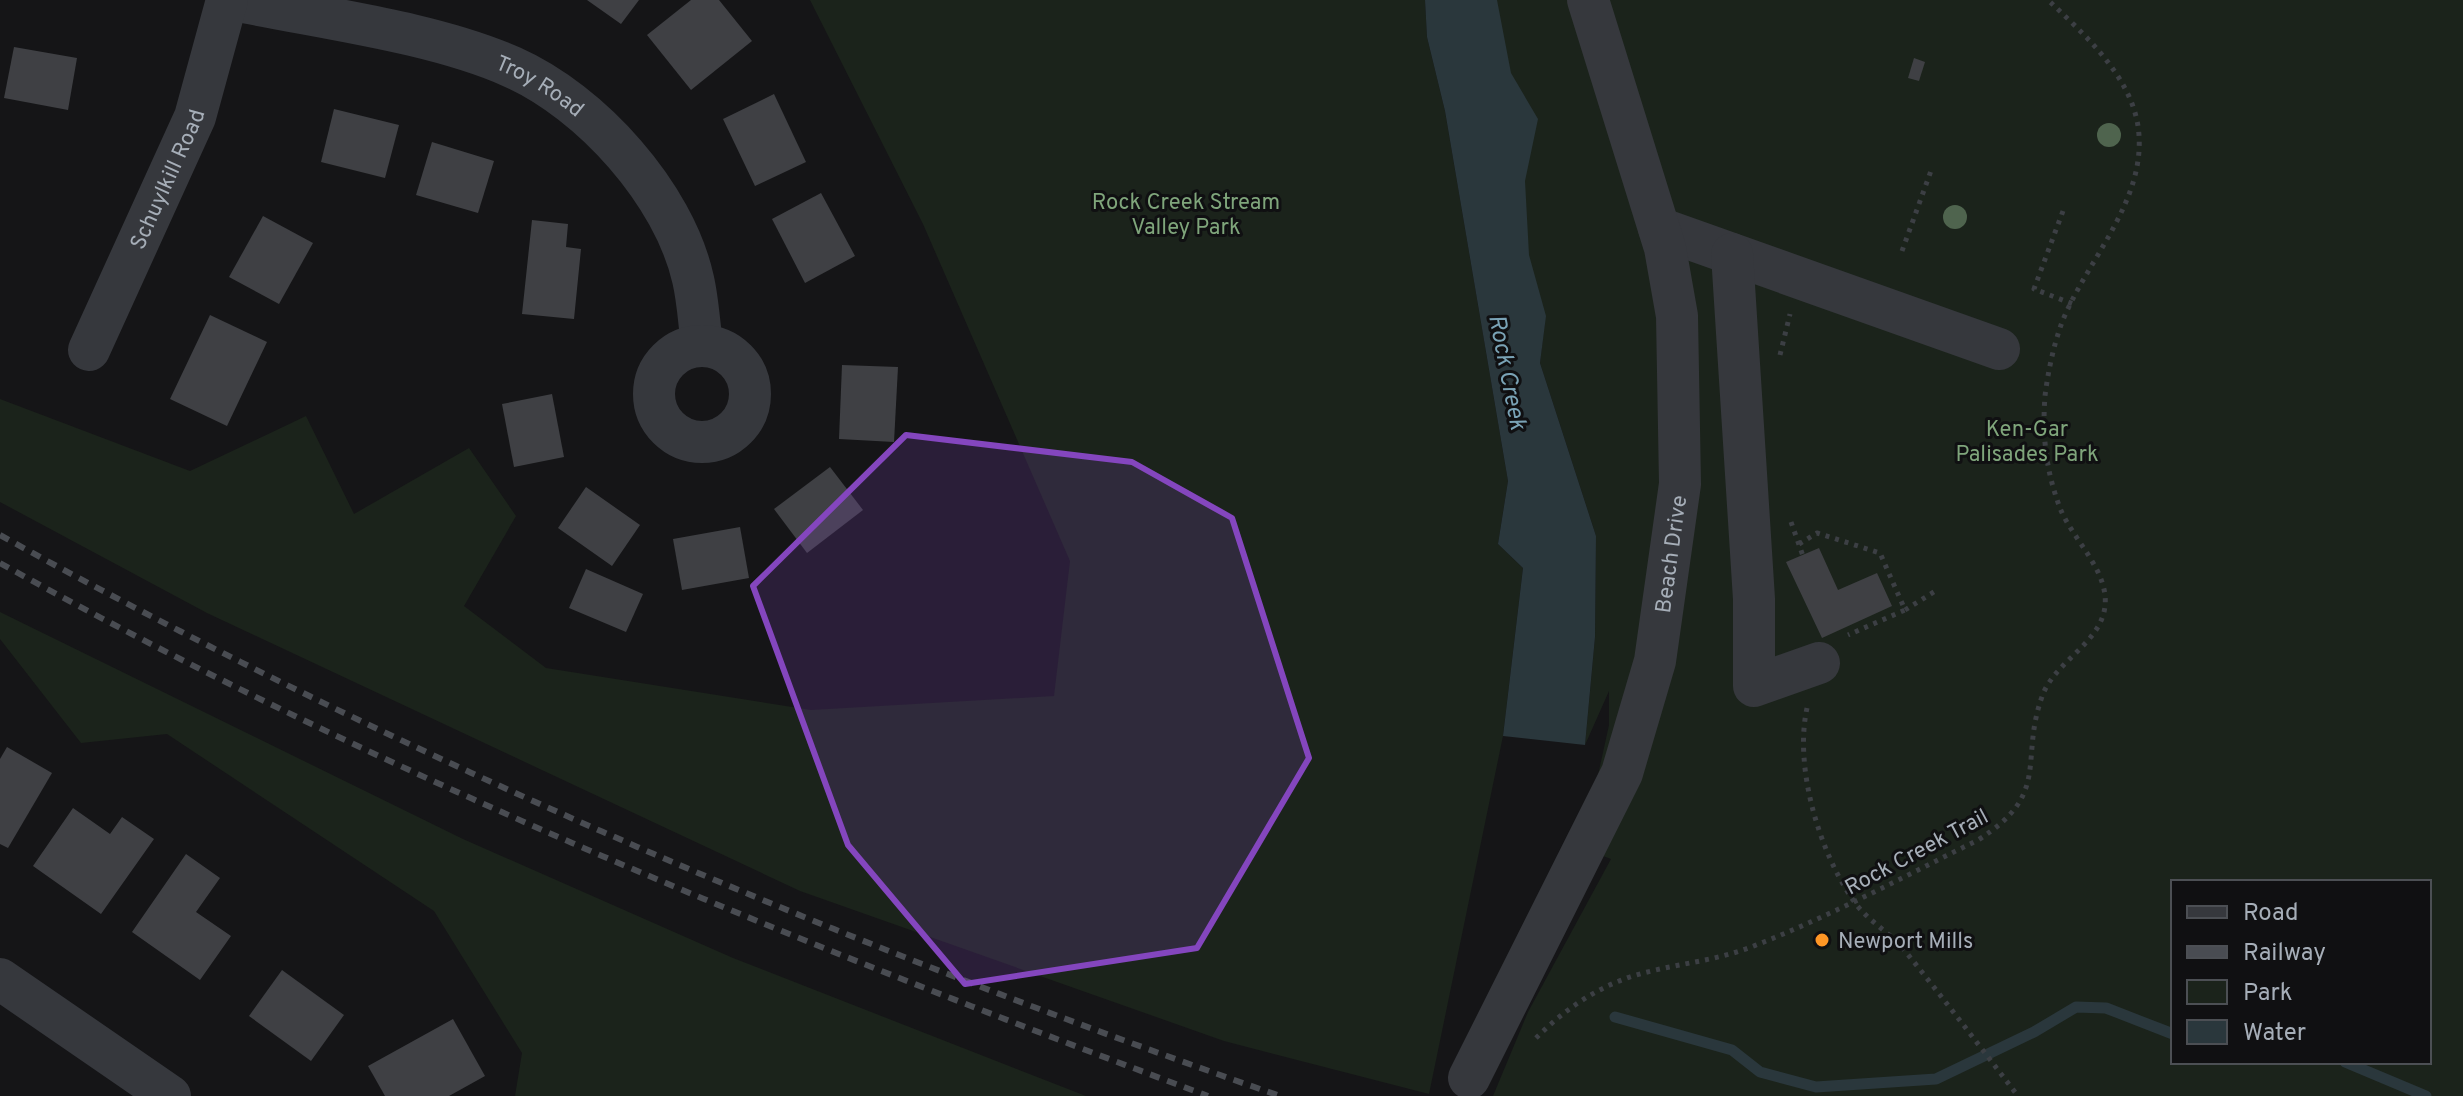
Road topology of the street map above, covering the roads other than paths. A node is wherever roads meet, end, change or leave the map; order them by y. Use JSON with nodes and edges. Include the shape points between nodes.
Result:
{"nodes":[{"id":1,"x":227,"y":0,"type":"edge"},
{"id":2,"x":234,"y":0,"type":"edge"},
{"id":3,"x":1588,"y":0,"type":"edge"},
{"id":4,"x":1659,"y":228,"type":"junction"},
{"id":5,"x":1732,"y":254,"type":"junction"},
{"id":6,"x":702,"y":345,"type":"dead end"},
{"id":7,"x":1999,"y":349,"type":"dead end"},
{"id":8,"x":89,"y":350,"type":"dead end"},
{"id":9,"x":1822,"y":665,"type":"road end"},
{"id":10,"x":0,"y":979,"type":"edge"},
{"id":11,"x":1469,"y":1078,"type":"dead end"},
{"id":12,"x":170,"y":1096,"type":"edge"}],
"edges":[{"from":1,"to":8,"type":"street","name":"Schuylkill Road","via":[[195,117]]},
{"from":2,"to":6,"type":"street","name":"Troy Road","via":[[449,46],[514,68],[573,106],[631,158],[667,214],[693,277]]},
{"from":3,"to":4,"type":"street","name":"Beach Drive"},
{"from":4,"to":5,"type":"street"},
{"from":4,"to":11,"type":"street","name":"Beach Drive","via":[[1677,316],[1680,484],[1655,661],[1622,773]]},
{"from":5,"to":7,"type":"street"},
{"from":5,"to":9,"type":"street","via":[[1754,599],[1754,686]]},
{"from":10,"to":12,"type":"street"}]}
